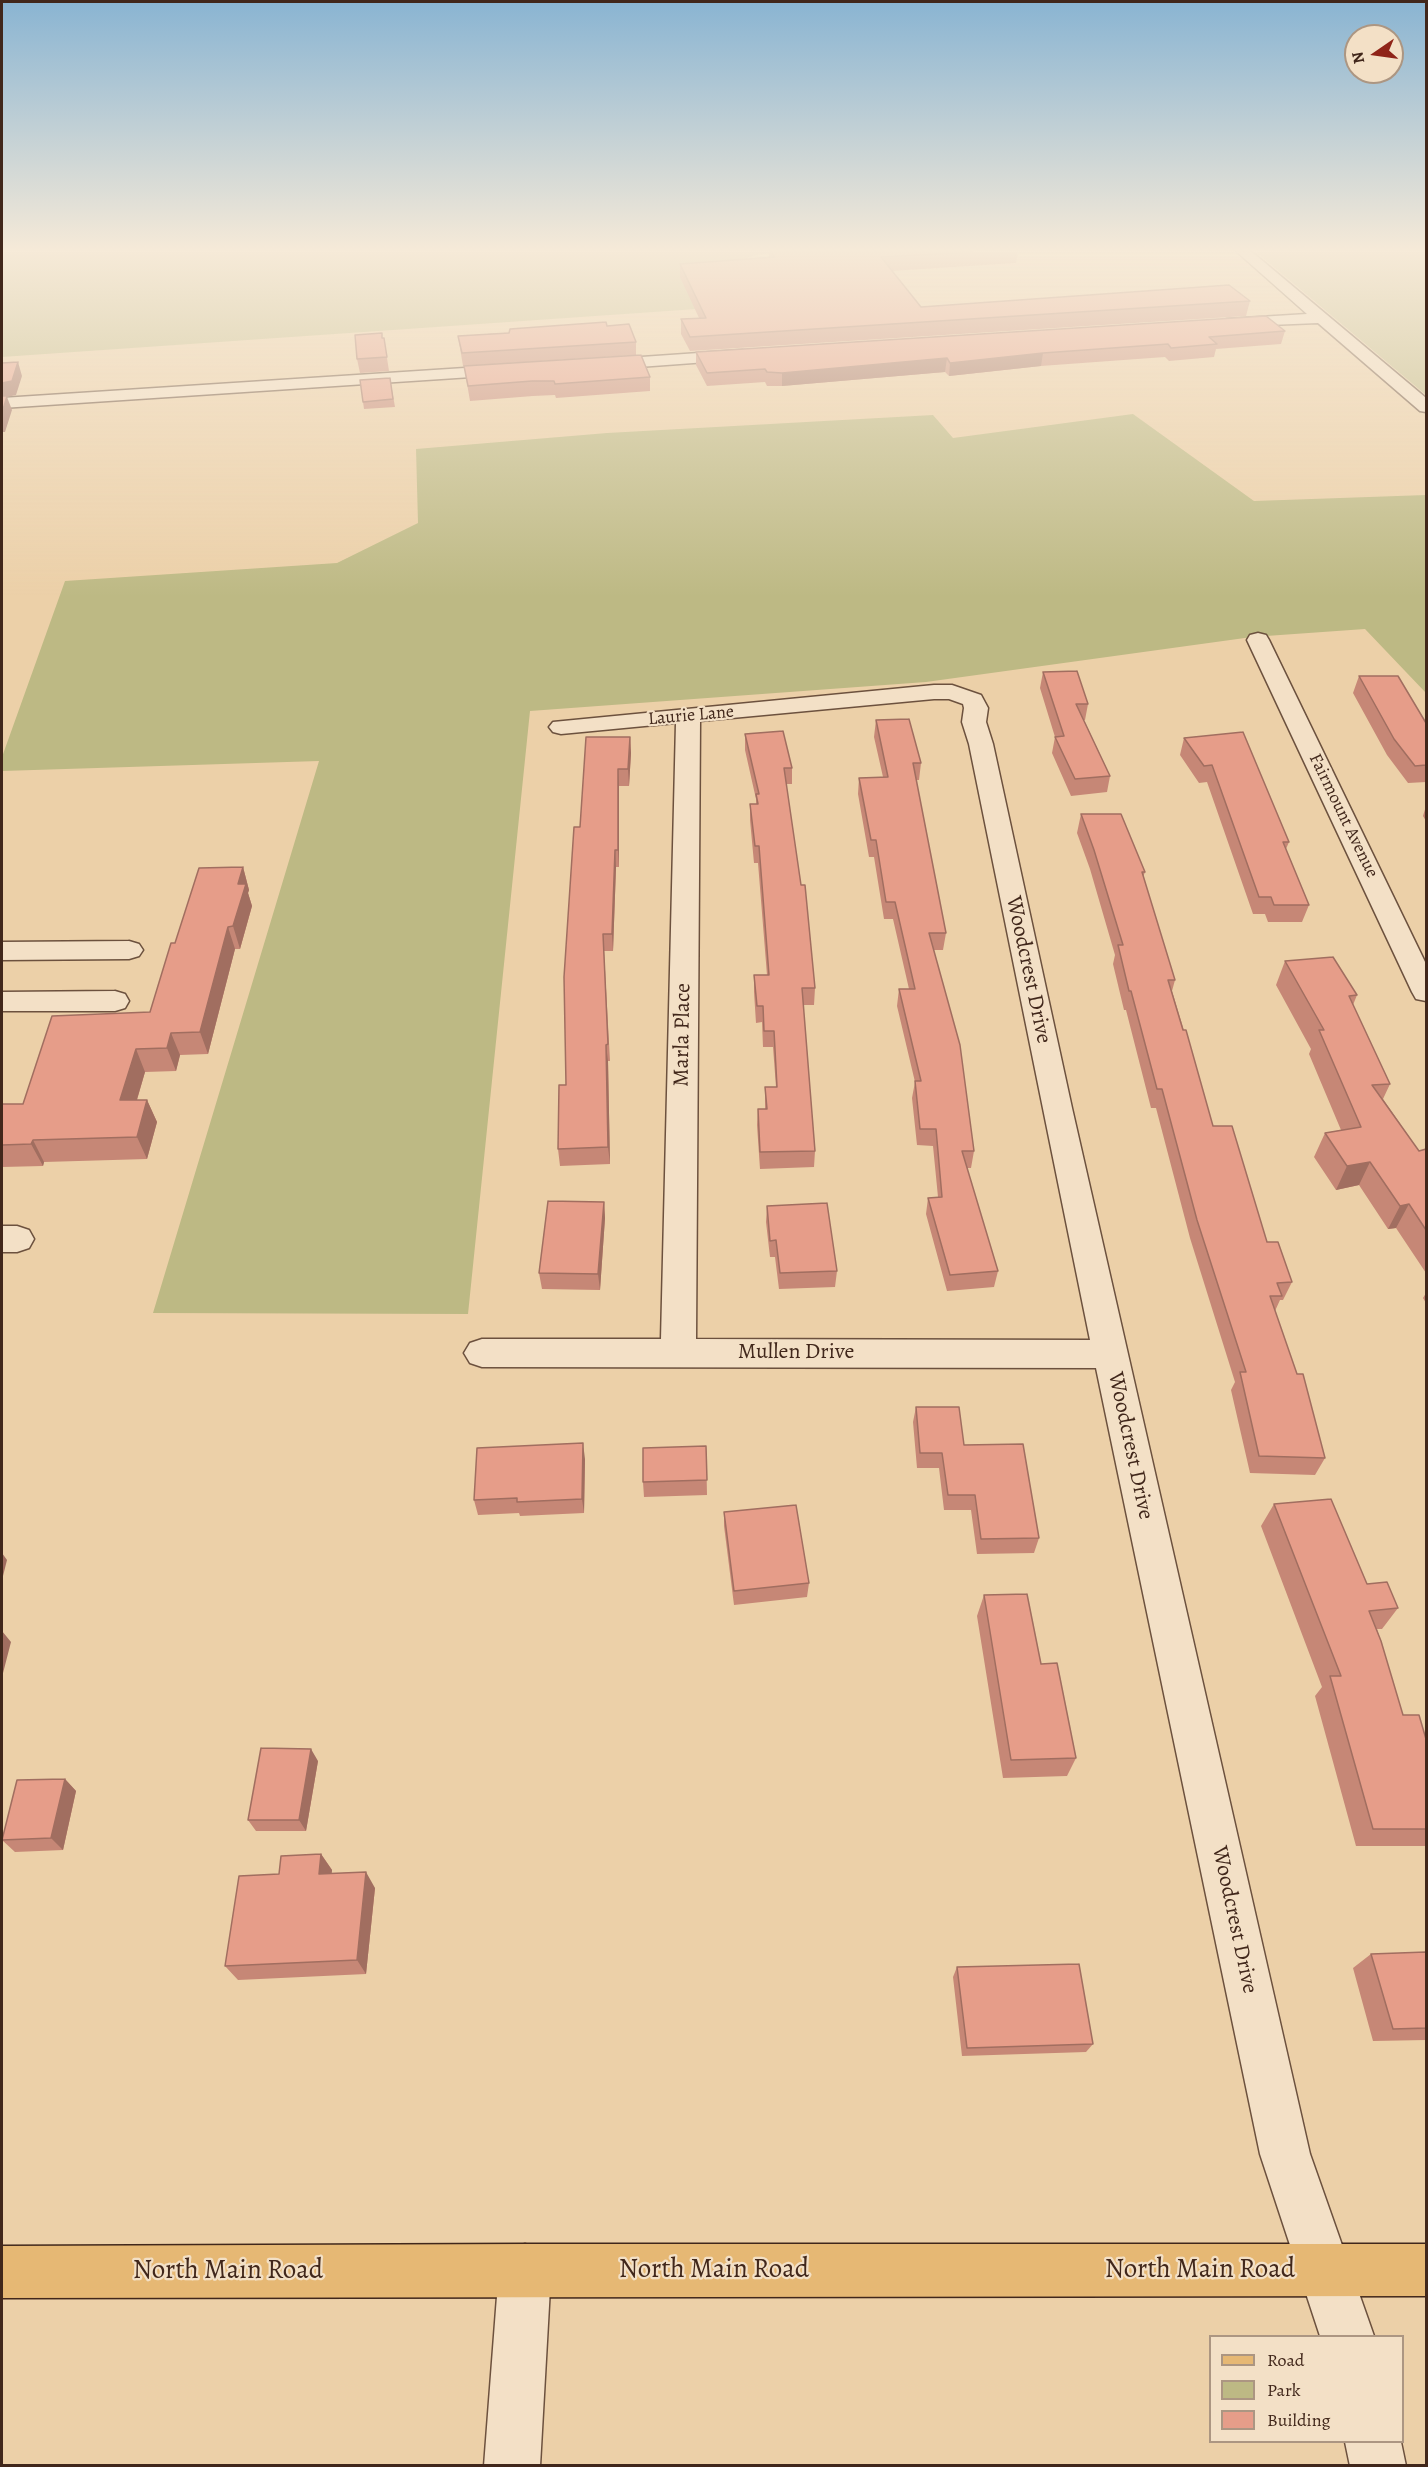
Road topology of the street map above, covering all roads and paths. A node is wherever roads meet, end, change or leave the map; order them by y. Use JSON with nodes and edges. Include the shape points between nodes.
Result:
{"nodes":[{"id":1,"x":1379,"y":367,"type":"edge"},
{"id":2,"x":533,"y":369,"type":"edge"},
{"id":3,"x":2,"y":403,"type":"edge"},
{"id":4,"x":1426,"y":407,"type":"edge"},
{"id":5,"x":1258,"y":640,"type":"dead end"},
{"id":6,"x":820,"y":704,"type":"joint"},
{"id":7,"x":688,"y":717,"type":"junction"},
{"id":8,"x":561,"y":727,"type":"dead end"},
{"id":9,"x":129,"y":950,"type":"dead end"},
{"id":10,"x":15,"y":951,"type":"edge"},
{"id":11,"x":1426,"y":992,"type":"edge"},
{"id":12,"x":115,"y":1001,"type":"dead end"},
{"id":13,"x":3,"y":1006,"type":"edge"},
{"id":14,"x":482,"y":1353,"type":"dead end"},
{"id":15,"x":678,"y":1353,"type":"junction"},
{"id":16,"x":1110,"y":1354,"type":"junction"},
{"id":17,"x":525,"y":2270,"type":"junction"},
{"id":18,"x":1324,"y":2270,"type":"junction"},
{"id":19,"x":1426,"y":2270,"type":"edge"},
{"id":20,"x":2,"y":2272,"type":"edge"},
{"id":21,"x":1346,"y":2335,"type":"edge"},
{"id":22,"x":1373,"y":2443,"type":"edge"},
{"id":23,"x":512,"y":2466,"type":"edge"},
{"id":24,"x":1378,"y":2466,"type":"edge"}],
"edges":[{"from":1,"to":4,"type":"street"},
{"from":2,"to":3,"type":"street"},
{"from":5,"to":11,"type":"street","name":"Fairmount Avenue"},
{"from":6,"to":7,"type":"street","name":"Laurie Lane"},
{"from":6,"to":16,"type":"street","name":"Woodcrest Drive","via":[[933,692],[952,692],[973,700],[974,722]]},
{"from":7,"to":8,"type":"street","name":"Laurie Lane"},
{"from":7,"to":15,"type":"street","name":"Marla Place"},
{"from":9,"to":10,"type":"street"},
{"from":10,"to":13,"type":"street"},
{"from":12,"to":13,"type":"street"},
{"from":14,"to":15,"type":"street","name":"Mullen Drive"},
{"from":15,"to":16,"type":"street","name":"Mullen Drive"},
{"from":16,"to":18,"type":"street","name":"Woodcrest Drive","via":[[1285,2154]]},
{"from":17,"to":18,"type":"main road","name":"North Main Road"},
{"from":17,"to":20,"type":"main road","name":"North Main Road"},
{"from":17,"to":23,"type":"street"},
{"from":18,"to":19,"type":"main road","name":"North Main Road"},
{"from":18,"to":21,"type":"street","name":"Woodcrest Drive"},
{"from":22,"to":24,"type":"street"}]}
